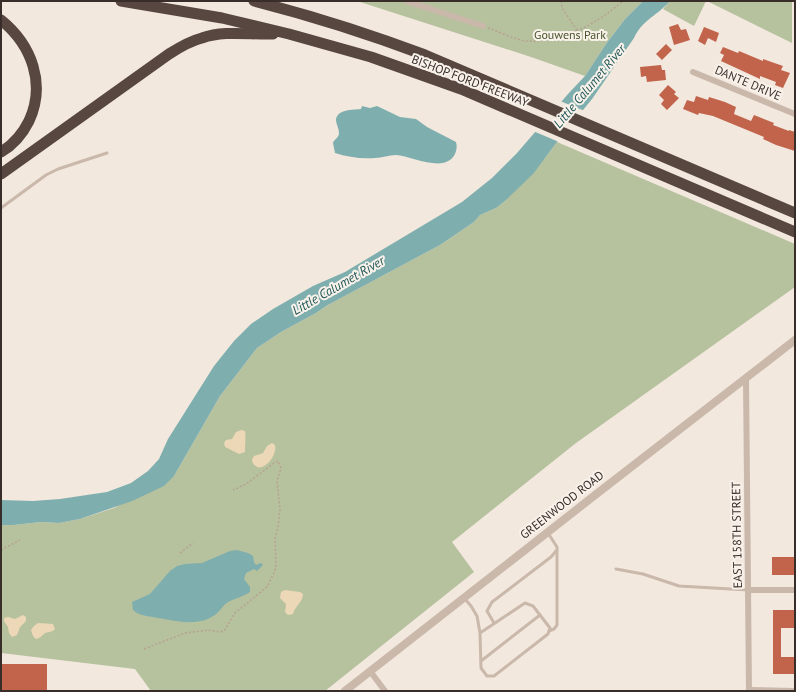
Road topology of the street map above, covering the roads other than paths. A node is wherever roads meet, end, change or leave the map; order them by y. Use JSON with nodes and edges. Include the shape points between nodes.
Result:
{"nodes":[{"id":1,"x":121,"y":1,"type":"edge"},
{"id":2,"x":254,"y":1,"type":"edge"},
{"id":3,"x":406,"y":1,"type":"edge"},
{"id":4,"x":1,"y":20,"type":"edge"},
{"id":5,"x":483,"y":26,"type":"road end"},
{"id":6,"x":289,"y":34,"type":"junction"},
{"id":7,"x":693,"y":72,"type":"dead end"},
{"id":8,"x":795,"y":114,"type":"edge"},
{"id":9,"x":1,"y":152,"type":"edge"},
{"id":10,"x":107,"y":153,"type":"dead end"},
{"id":11,"x":1,"y":174,"type":"edge"},
{"id":12,"x":1,"y":208,"type":"edge"},
{"id":13,"x":795,"y":213,"type":"edge"},
{"id":14,"x":795,"y":232,"type":"edge"},
{"id":15,"x":795,"y":340,"type":"edge"},
{"id":16,"x":746,"y":379,"type":"junction"},
{"id":17,"x":547,"y":532,"type":"junction"},
{"id":18,"x":556,"y":551,"type":"junction"},
{"id":19,"x":616,"y":569,"type":"dead end"},
{"id":20,"x":749,"y":590,"type":"junction"},
{"id":21,"x":795,"y":590,"type":"edge"},
{"id":22,"x":464,"y":598,"type":"junction"},
{"id":23,"x":540,"y":615,"type":"junction"},
{"id":24,"x":494,"y":623,"type":"junction"},
{"id":25,"x":549,"y":631,"type":"junction"},
{"id":26,"x":480,"y":633,"type":"junction"},
{"id":27,"x":481,"y":661,"type":"junction"},
{"id":28,"x":370,"y":671,"type":"junction"},
{"id":29,"x":345,"y":691,"type":"edge"},
{"id":30,"x":385,"y":691,"type":"edge"},
{"id":31,"x":749,"y":691,"type":"edge"},
{"id":32,"x":795,"y":691,"type":"edge"}],
"edges":[{"from":1,"to":6,"type":"highway","name":"BISHOP FORD FREEWAY","via":[[222,18]]},
{"from":2,"to":13,"type":"highway","name":"BISHOP FORD FREEWAY","via":[[331,22],[426,55]]},
{"from":3,"to":5,"type":"street"},
{"from":4,"to":9,"type":"highway","via":[[25,46],[37,81],[35,105],[26,128],[18,139]]},
{"from":6,"to":11,"type":"highway","via":[[222,34],[185,44]]},
{"from":6,"to":14,"type":"highway","name":"BISHOP FORD FREEWAY","via":[[421,74]]},
{"from":7,"to":8,"type":"street","name":"DANTE DRIVE"},
{"from":10,"to":12,"type":"lane","via":[[46,175]]},
{"from":15,"to":16,"type":"street","name":"GREENWOOD ROAD"},
{"from":16,"to":17,"type":"street","name":"GREENWOOD ROAD"},
{"from":16,"to":20,"type":"street","name":"EAST 158TH STREET"},
{"from":17,"to":18,"type":"lane","via":[[556,545]]},
{"from":17,"to":22,"type":"street","name":"GREENWOOD ROAD"},
{"from":18,"to":24,"type":"lane","via":[[489,605],[488,613]]},
{"from":18,"to":25,"type":"lane","via":[[557,625]]},
{"from":19,"to":20,"type":"lane","via":[[643,574],[679,586]]},
{"from":20,"to":21,"type":"street"},
{"from":20,"to":31,"type":"street","name":"EAST 158TH STREET"},
{"from":22,"to":26,"type":"lane","via":[[477,616]]},
{"from":22,"to":28,"type":"street","name":"GREENWOOD ROAD"},
{"from":23,"to":24,"type":"lane","via":[[533,606],[525,603]]},
{"from":23,"to":25,"type":"lane","via":[[550,628]]},
{"from":23,"to":27,"type":"lane"},
{"from":24,"to":26,"type":"lane"},
{"from":25,"to":27,"type":"lane","via":[[494,676],[487,676],[481,668]]},
{"from":26,"to":27,"type":"lane"},
{"from":28,"to":29,"type":"street","name":"GREENWOOD ROAD"},
{"from":28,"to":30,"type":"street"},
{"from":31,"to":32,"type":"street"}]}
